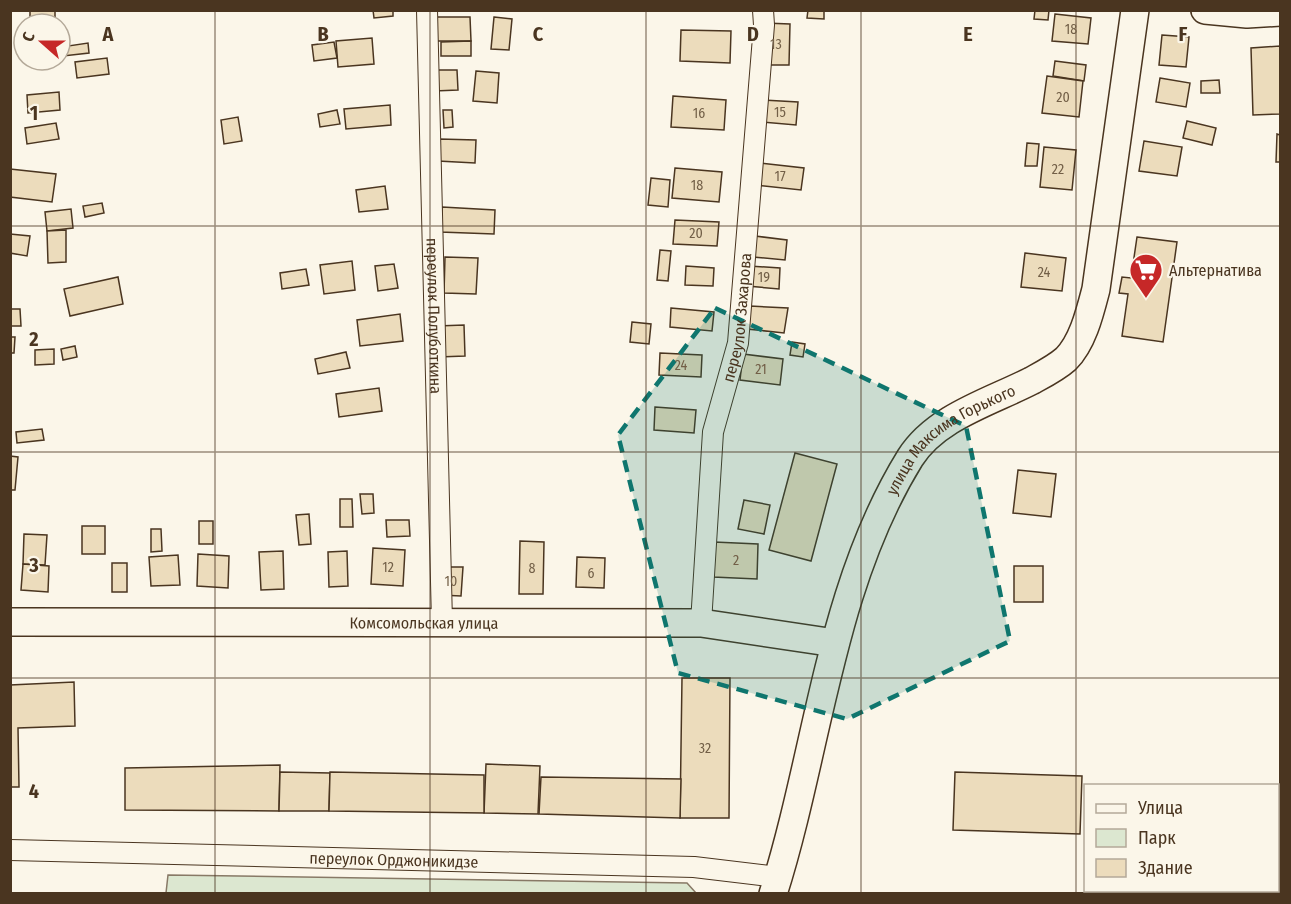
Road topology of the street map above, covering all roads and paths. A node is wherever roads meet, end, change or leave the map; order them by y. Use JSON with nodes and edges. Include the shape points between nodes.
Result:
{"nodes":[{"id":1,"x":427,"y":10,"type":"edge"},
{"id":2,"x":763,"y":10,"type":"edge"},
{"id":3,"x":1135,"y":10,"type":"edge"},
{"id":4,"x":1204,"y":10,"type":"edge"},
{"id":5,"x":1281,"y":12,"type":"edge"},
{"id":6,"x":10,"y":622,"type":"edge"},
{"id":7,"x":442,"y":622,"type":"junction"},
{"id":8,"x":701,"y":623,"type":"junction"},
{"id":9,"x":835,"y":643,"type":"junction"},
{"id":10,"x":10,"y":850,"type":"edge"},
{"id":11,"x":776,"y":885,"type":"edge"}],
"edges":[{"from":1,"to":7,"type":"street","name":"переулок Полуботкина"},
{"from":2,"to":8,"type":"street","name":"переулок Захарова","via":[[738,343],[713,432]]},
{"from":3,"to":9,"type":"main road","name":"улица Максима Горького","via":[[1096,289],[1083,332],[1066,359],[945,424],[912,455],[876,522]]},
{"from":4,"to":5,"type":"main road"},
{"from":6,"to":7,"type":"main road","name":"Комсомольская улица"},
{"from":7,"to":8,"type":"main road","name":"Комсомольская улица"},
{"from":8,"to":9,"type":"main road","name":"Комсомольская улица"},
{"from":9,"to":11,"type":"main road","name":"улица Максима Горького"},
{"from":10,"to":11,"type":"street","name":"переулок Орджоникидзе","via":[[694,867]]}]}
